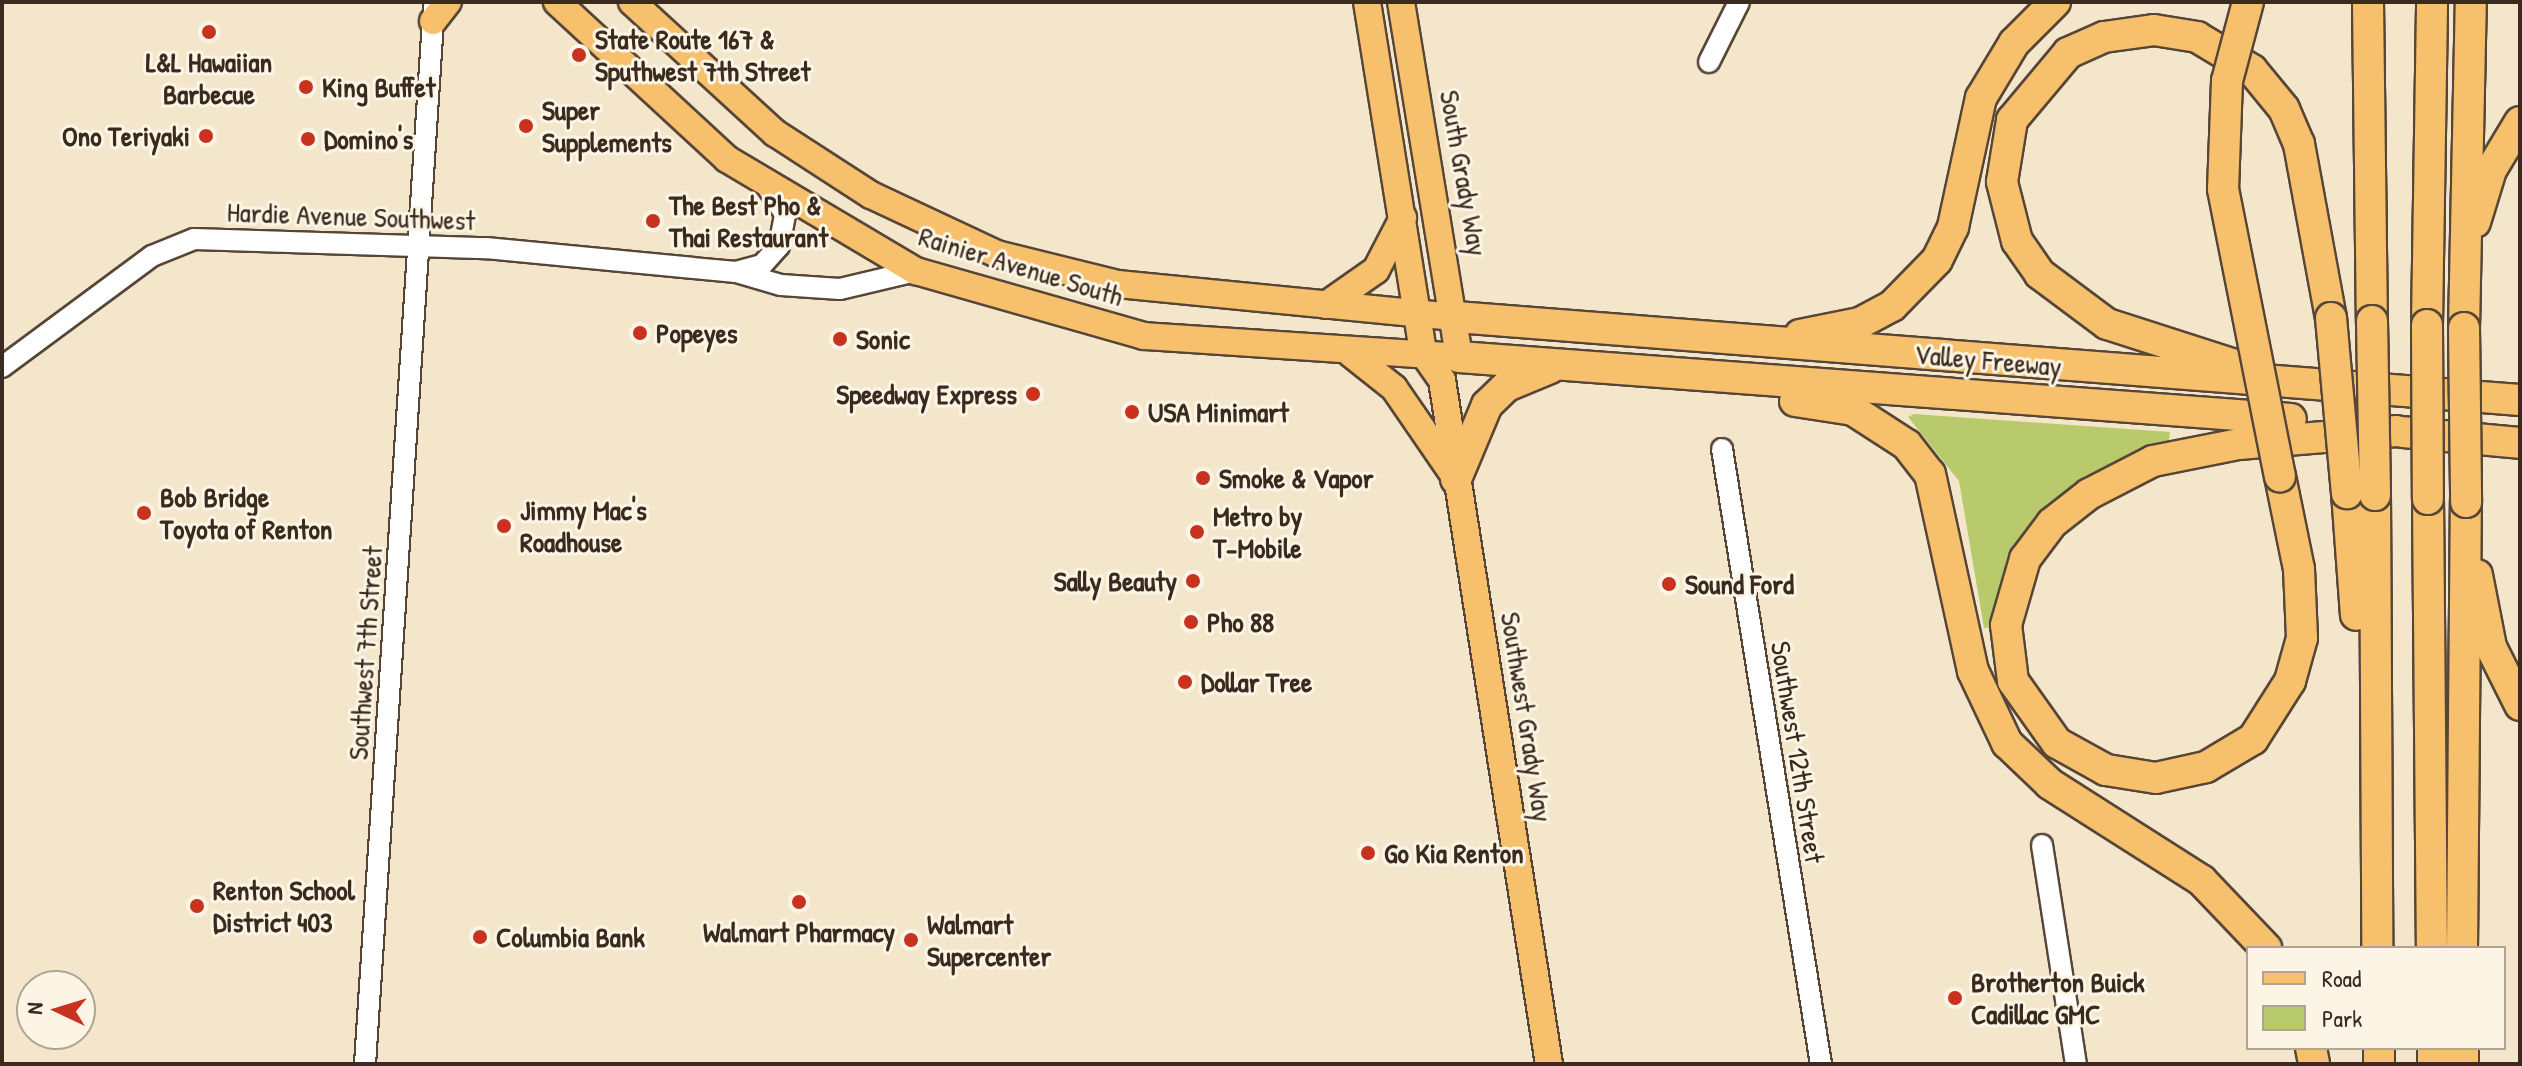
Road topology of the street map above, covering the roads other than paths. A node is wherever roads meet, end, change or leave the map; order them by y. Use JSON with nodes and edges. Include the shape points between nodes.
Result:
{"nodes":[{"id":1,"x":557,"y":2,"type":"edge"},
{"id":2,"x":632,"y":2,"type":"edge"},
{"id":3,"x":1367,"y":2,"type":"edge"},
{"id":4,"x":1401,"y":2,"type":"edge"},
{"id":5,"x":1739,"y":2,"type":"edge"},
{"id":6,"x":2055,"y":2,"type":"edge"},
{"id":7,"x":2248,"y":2,"type":"edge"},
{"id":8,"x":2368,"y":2,"type":"edge"},
{"id":9,"x":2432,"y":2,"type":"edge"},
{"id":10,"x":2471,"y":2,"type":"edge"},
{"id":11,"x":438,"y":8,"type":"edge"},
{"id":12,"x":1709,"y":62,"type":"dead end"},
{"id":13,"x":2520,"y":122,"type":"edge"},
{"id":14,"x":768,"y":188,"type":"junction"},
{"id":15,"x":1403,"y":218,"type":"junction"},
{"id":16,"x":421,"y":246,"type":"junction"},
{"id":17,"x":916,"y":271,"type":"junction"},
{"id":18,"x":736,"y":272,"type":"junction"},
{"id":19,"x":1326,"y":305,"type":"junction"},
{"id":20,"x":1418,"y":313,"type":"junction"},
{"id":21,"x":1456,"y":317,"type":"junction"},
{"id":22,"x":2464,"y":328,"type":"junction"},
{"id":23,"x":1770,"y":342,"type":"junction"},
{"id":24,"x":1350,"y":353,"type":"junction"},
{"id":25,"x":1423,"y":353,"type":"junction"},
{"id":26,"x":1559,"y":366,"type":"junction"},
{"id":27,"x":2,"y":367,"type":"edge"},
{"id":28,"x":1451,"y":368,"type":"junction"},
{"id":29,"x":1721,"y":379,"type":"junction"},
{"id":30,"x":2520,"y":388,"type":"edge"},
{"id":31,"x":2350,"y":390,"type":"junction"},
{"id":32,"x":2471,"y":396,"type":"junction"},
{"id":33,"x":2520,"y":400,"type":"edge"},
{"id":34,"x":2396,"y":431,"type":"junction"},
{"id":35,"x":2520,"y":443,"type":"edge"},
{"id":36,"x":1722,"y":449,"type":"dead end"},
{"id":37,"x":1456,"y":479,"type":"junction"},
{"id":38,"x":2361,"y":494,"type":"junction"},
{"id":39,"x":2466,"y":502,"type":"junction"},
{"id":40,"x":2520,"y":705,"type":"edge"},
{"id":41,"x":2042,"y":845,"type":"dead end"},
{"id":42,"x":2264,"y":946,"type":"edge"},
{"id":43,"x":2377,"y":946,"type":"edge"},
{"id":44,"x":2432,"y":946,"type":"edge"},
{"id":45,"x":2462,"y":946,"type":"edge"},
{"id":46,"x":365,"y":1064,"type":"edge"},
{"id":47,"x":1549,"y":1064,"type":"edge"},
{"id":48,"x":1821,"y":1064,"type":"edge"},
{"id":49,"x":2076,"y":1064,"type":"edge"}],
"edges":[{"from":1,"to":14,"type":"main road","name":"Rainier Avenue South","via":[[642,86]]},
{"from":2,"to":19,"type":"main road","name":"Rainier Avenue South","via":[[775,133],[871,195],[983,248],[1118,284]]},
{"from":3,"to":15,"type":"main road"},
{"from":4,"to":21,"type":"main road","name":"South Grady Way"},
{"from":5,"to":12,"type":"street"},
{"from":6,"to":23,"type":"highway","via":[[1995,69],[1981,98],[1953,227],[1915,286],[1860,323]]},
{"from":7,"to":34,"type":"highway","bridge":true,"via":[[2227,81],[2223,189],[2280,476],[2301,584],[2302,638],[2285,690],[2253,739],[2206,767],[2156,778],[2106,770],[2057,743],[2013,681],[2006,625],[2025,559],[2052,523],[2089,494],[2153,461],[2239,444]]},
{"from":8,"to":38,"type":"highway","bridge":true,"via":[[2372,321]]},
{"from":9,"to":44,"type":"highway","bridge":true,"via":[[2427,325]]},
{"from":10,"to":22,"type":"highway"},
{"from":11,"to":16,"type":"street","name":"Southwest 7th Street"},
{"from":13,"to":22,"type":"highway","via":[[2482,195]]},
{"from":14,"to":17,"type":"main road","name":"Rainier Avenue South"},
{"from":14,"to":18,"type":"street","via":[[785,214],[785,230],[762,265]]},
{"from":15,"to":19,"type":"main road","via":[[1376,270]]},
{"from":15,"to":20,"type":"main road"},
{"from":16,"to":18,"type":"street","name":"Hardie Avenue Southwest"},
{"from":16,"to":27,"type":"street","name":"Hardie Avenue Southwest","via":[[215,239],[172,245]]},
{"from":16,"to":46,"type":"street","name":"Southwest 7th Street"},
{"from":17,"to":18,"type":"street","name":"Hardie Avenue Southwest","via":[[840,289],[781,285]]},
{"from":17,"to":24,"type":"main road","name":"Rainier Avenue South","via":[[1144,336]]},
{"from":19,"to":20,"type":"main road","name":"Rainier Avenue South"},
{"from":20,"to":21,"type":"main road","name":"Rainier Avenue South"},
{"from":20,"to":25,"type":"main road"},
{"from":21,"to":23,"type":"highway","name":"Valley Freeway"},
{"from":21,"to":28,"type":"main road","name":"South Grady Way"},
{"from":22,"to":39,"type":"highway","bridge":true},
{"from":23,"to":31,"type":"highway","name":"Valley Freeway"},
{"from":24,"to":25,"type":"main road","name":"Rainier Avenue South"},
{"from":24,"to":37,"type":"main road","via":[[1394,388]]},
{"from":25,"to":28,"type":"main road","name":"Rainier Avenue South"},
{"from":26,"to":28,"type":"highway","name":"Valley Freeway"},
{"from":26,"to":29,"type":"highway","name":"Valley Freeway"},
{"from":26,"to":37,"type":"highway","via":[[1528,374],[1487,405]]},
{"from":28,"to":37,"type":"main road","name":"Southwest Grady Way"},
{"from":29,"to":34,"type":"highway","name":"Valley Freeway","via":[[2190,409]]},
{"from":29,"to":42,"type":"highway","via":[[1772,399],[1853,410],[1907,445],[1930,474],[1943,506],[1973,671],[2007,743],[2050,784],[2202,881]]},
{"from":30,"to":32,"type":"highway"},
{"from":31,"to":32,"type":"highway","name":"Valley Freeway"},
{"from":31,"to":38,"type":"highway","bridge":true,"via":[[2143,339],[2079,307],[2040,274],[2017,241],[2002,182],[2012,120],[2026,96],[2068,53],[2129,32],[2197,37],[2252,70],[2284,109],[2299,144],[2331,318]]},
{"from":32,"to":33,"type":"highway","name":"Valley Freeway"},
{"from":34,"to":35,"type":"highway","name":"Valley Freeway"},
{"from":36,"to":48,"type":"street","name":"Southwest 12th Street"},
{"from":37,"to":47,"type":"main road","name":"Southwest Grady Way"},
{"from":38,"to":43,"type":"highway","via":[[2375,740]]},
{"from":39,"to":40,"type":"highway","via":[[2491,647]]},
{"from":39,"to":45,"type":"highway"},
{"from":41,"to":49,"type":"street"}]}
